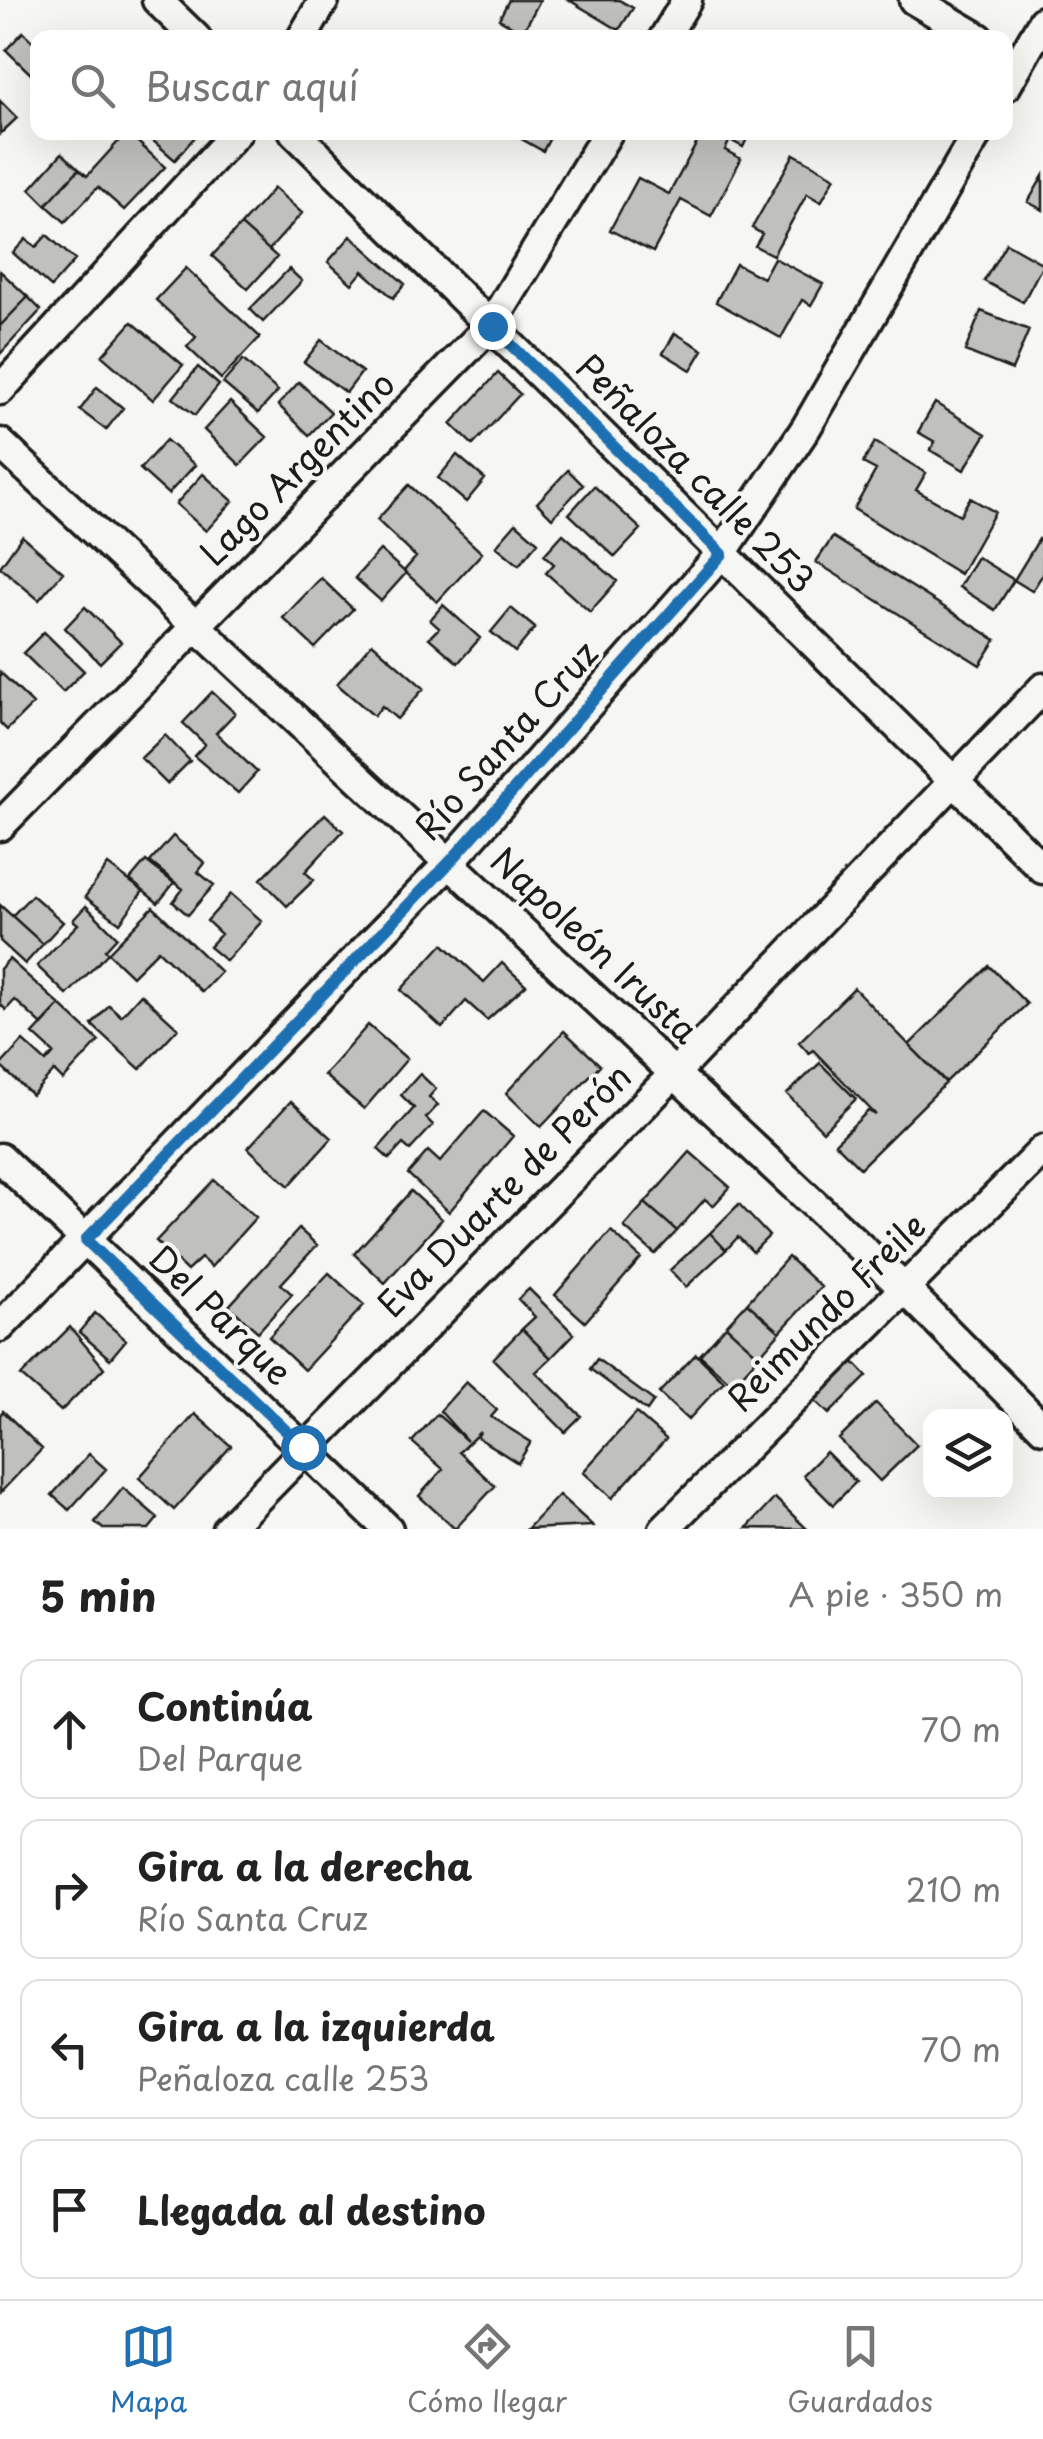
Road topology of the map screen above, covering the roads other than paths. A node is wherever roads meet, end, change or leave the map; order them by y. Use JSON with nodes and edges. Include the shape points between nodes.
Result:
{"nodes":[{"id":1,"x":157,"y":0,"type":"edge"},
{"id":2,"x":324,"y":0,"type":"edge"},
{"id":3,"x":686,"y":0,"type":"edge"},
{"id":4,"x":914,"y":0,"type":"edge"},
{"id":5,"x":1043,"y":22,"type":"edge"},
{"id":6,"x":188,"y":30,"type":"edge"},
{"id":7,"x":307,"y":30,"type":"edge"},
{"id":8,"x":669,"y":30,"type":"edge"},
{"id":9,"x":965,"y":30,"type":"edge"},
{"id":10,"x":1018,"y":68,"type":"edge"},
{"id":11,"x":230,"y":140,"type":"edge"},
{"id":12,"x":302,"y":140,"type":"edge"},
{"id":13,"x":603,"y":140,"type":"edge"},
{"id":14,"x":973,"y":140,"type":"edge"},
{"id":15,"x":492,"y":326,"type":"junction"},
{"id":16,"x":0,"y":390,"type":"edge"},
{"id":17,"x":0,"y":443,"type":"edge"},
{"id":18,"x":722,"y":554,"type":"junction"},
{"id":19,"x":196,"y":626,"type":"junction"},
{"id":20,"x":1043,"y":688,"type":"edge"},
{"id":21,"x":953,"y":779,"type":"junction"},
{"id":22,"x":0,"y":826,"type":"edge"},
{"id":23,"x":450,"y":862,"type":"junction"},
{"id":24,"x":1043,"y":869,"type":"edge"},
{"id":25,"x":674,"y":1074,"type":"junction"},
{"id":26,"x":1043,"y":1150,"type":"edge"},
{"id":27,"x":0,"y":1158,"type":"edge"},
{"id":28,"x":86,"y":1240,"type":"junction"},
{"id":29,"x":905,"y":1290,"type":"junction"},
{"id":30,"x":0,"y":1328,"type":"edge"},
{"id":31,"x":1043,"y":1428,"type":"edge"},
{"id":32,"x":303,"y":1447,"type":"junction"},
{"id":33,"x":227,"y":1529,"type":"edge"},
{"id":34,"x":388,"y":1529,"type":"edge"},
{"id":35,"x":664,"y":1529,"type":"edge"}],
"edges":[{"from":1,"to":6,"type":"street"},
{"from":2,"to":7,"type":"street"},
{"from":3,"to":8,"type":"street"},
{"from":4,"to":9,"type":"street"},
{"from":5,"to":10,"type":"street"},
{"from":11,"to":16,"type":"street"},
{"from":12,"to":15,"type":"street","name":"Peñaloza calle 253"},
{"from":13,"to":15,"type":"street","name":"Lago Argentino"},
{"from":14,"to":18,"type":"street","name":"Río Santa Cruz","via":[[806,428]]},
{"from":15,"to":18,"type":"street","name":"Peñaloza calle 253"},
{"from":15,"to":19,"type":"street","name":"Lago Argentino"},
{"from":17,"to":19,"type":"street","name":"Napoleón Irusta"},
{"from":18,"to":21,"type":"street","name":"Peñaloza calle 253"},
{"from":18,"to":23,"type":"street","name":"Río Santa Cruz"},
{"from":19,"to":22,"type":"street","name":"Lago Argentino"},
{"from":19,"to":23,"type":"street","name":"Napoleón Irusta"},
{"from":20,"to":21,"type":"street","name":"Eva Duarte de Perón"},
{"from":21,"to":24,"type":"street","name":"Peñaloza calle 253"},
{"from":21,"to":25,"type":"street","name":"Eva Duarte de Perón"},
{"from":23,"to":25,"type":"street","name":"Napoleón Irusta"},
{"from":23,"to":28,"type":"street","name":"Río Santa Cruz"},
{"from":25,"to":29,"type":"street","name":"Napoleón Irusta"},
{"from":25,"to":32,"type":"street","name":"Eva Duarte de Perón"},
{"from":26,"to":29,"type":"street","name":"Reimundo Freile"},
{"from":27,"to":28,"type":"street","name":"Del Parque"},
{"from":28,"to":30,"type":"street","name":"Río Santa Cruz"},
{"from":28,"to":32,"type":"street","name":"Del Parque"},
{"from":29,"to":31,"type":"street","name":"Napoleón Irusta"},
{"from":29,"to":35,"type":"street","name":"Reimundo Freile"},
{"from":32,"to":33,"type":"street","name":"Eva Duarte de Perón"},
{"from":32,"to":34,"type":"street","name":"Del Parque"}]}
